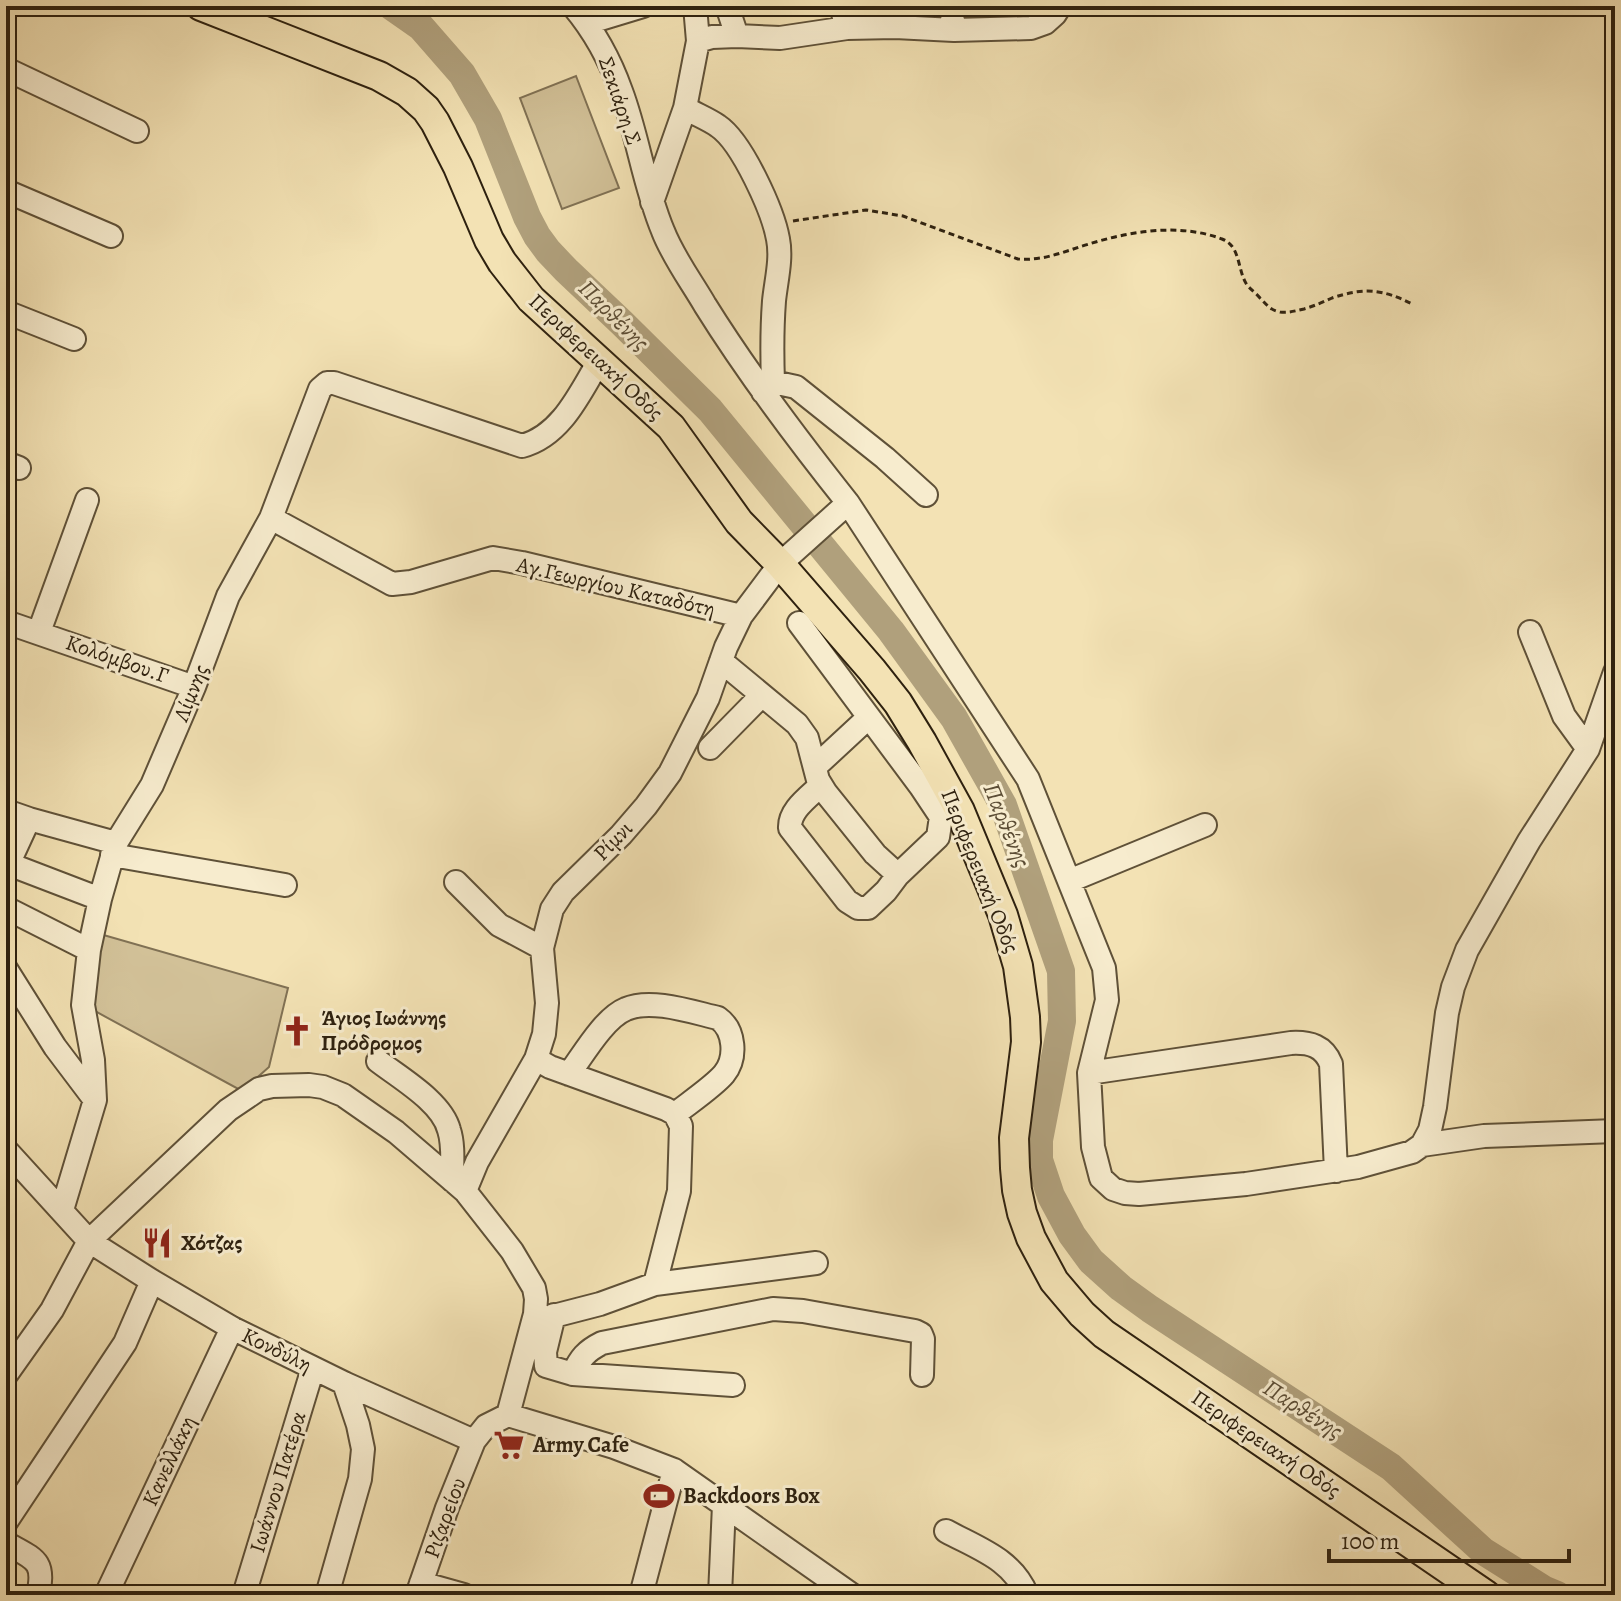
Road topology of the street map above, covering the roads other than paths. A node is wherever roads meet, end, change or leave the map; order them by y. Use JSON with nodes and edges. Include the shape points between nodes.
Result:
{"nodes":[{"id":1,"x":201,"y":6,"type":"edge"},
{"id":2,"x":643,"y":6,"type":"edge"},
{"id":3,"x":695,"y":6,"type":"edge"},
{"id":4,"x":727,"y":6,"type":"edge"},
{"id":5,"x":951,"y":6,"type":"edge"},
{"id":6,"x":1060,"y":6,"type":"edge"},
{"id":7,"x":580,"y":15,"type":"edge"},
{"id":8,"x":844,"y":17,"type":"edge"},
{"id":9,"x":954,"y":30,"type":"junction"},
{"id":10,"x":737,"y":36,"type":"junction"},
{"id":11,"x":698,"y":41,"type":"junction"},
{"id":12,"x":6,"y":69,"type":"edge"},
{"id":13,"x":685,"y":108,"type":"junction"},
{"id":14,"x":137,"y":131,"type":"dead end"},
{"id":15,"x":6,"y":191,"type":"edge"},
{"id":16,"x":652,"y":202,"type":"junction"},
{"id":17,"x":111,"y":236,"type":"dead end"},
{"id":18,"x":6,"y":312,"type":"edge"},
{"id":19,"x":74,"y":339,"type":"dead end"},
{"id":20,"x":599,"y":361,"type":"junction"},
{"id":21,"x":768,"y":387,"type":"junction"},
{"id":22,"x":926,"y":495,"type":"dead end"},
{"id":23,"x":87,"y":500,"type":"dead end"},
{"id":24,"x":839,"y":510,"type":"junction"},
{"id":25,"x":271,"y":518,"type":"junction"},
{"id":26,"x":788,"y":556,"type":"junction"},
{"id":27,"x":741,"y":616,"type":"junction"},
{"id":28,"x":6,"y":622,"type":"edge"},
{"id":29,"x":799,"y":623,"type":"dead end"},
{"id":30,"x":39,"y":632,"type":"junction"},
{"id":31,"x":1530,"y":632,"type":"dead end"},
{"id":32,"x":721,"y":661,"type":"junction"},
{"id":33,"x":1615,"y":672,"type":"edge"},
{"id":34,"x":194,"y":687,"type":"junction"},
{"id":35,"x":762,"y":695,"type":"junction"},
{"id":36,"x":869,"y":717,"type":"junction"},
{"id":37,"x":710,"y":748,"type":"dead end"},
{"id":38,"x":1588,"y":749,"type":"junction"},
{"id":39,"x":818,"y":776,"type":"junction"},
{"id":40,"x":6,"y":811,"type":"edge"},
{"id":41,"x":29,"y":819,"type":"junction"},
{"id":42,"x":1205,"y":825,"type":"dead end"},
{"id":43,"x":114,"y":849,"type":"junction"},
{"id":44,"x":7,"y":865,"type":"edge"},
{"id":45,"x":898,"y":875,"type":"junction"},
{"id":46,"x":1069,"y":881,"type":"junction"},
{"id":47,"x":456,"y":882,"type":"dead end"},
{"id":48,"x":285,"y":885,"type":"dead end"},
{"id":49,"x":100,"y":899,"type":"junction"},
{"id":50,"x":6,"y":908,"type":"edge"},
{"id":51,"x":542,"y":948,"type":"junction"},
{"id":52,"x":89,"y":950,"type":"junction"},
{"id":53,"x":6,"y":969,"type":"edge"},
{"id":54,"x":536,"y":1059,"type":"junction"},
{"id":55,"x":378,"y":1061,"type":"dead end"},
{"id":56,"x":1089,"y":1073,"type":"junction"},
{"id":57,"x":569,"y":1074,"type":"junction"},
{"id":58,"x":95,"y":1100,"type":"junction"},
{"id":59,"x":675,"y":1114,"type":"junction"},
{"id":60,"x":1615,"y":1131,"type":"edge"},
{"id":61,"x":1422,"y":1145,"type":"junction"},
{"id":62,"x":6,"y":1150,"type":"edge"},
{"id":63,"x":1336,"y":1171,"type":"junction"},
{"id":64,"x":458,"y":1186,"type":"junction"},
{"id":65,"x":62,"y":1210,"type":"junction"},
{"id":66,"x":89,"y":1241,"type":"junction"},
{"id":67,"x":816,"y":1263,"type":"dead end"},
{"id":68,"x":152,"y":1281,"type":"junction"},
{"id":69,"x":655,"y":1284,"type":"junction"},
{"id":70,"x":544,"y":1318,"type":"junction"},
{"id":71,"x":232,"y":1328,"type":"junction"},
{"id":72,"x":313,"y":1368,"type":"junction"},
{"id":73,"x":573,"y":1374,"type":"junction"},
{"id":74,"x":6,"y":1375,"type":"edge"},
{"id":75,"x":922,"y":1375,"type":"dead end"},
{"id":76,"x":344,"y":1383,"type":"junction"},
{"id":77,"x":733,"y":1385,"type":"dead end"},
{"id":78,"x":508,"y":1415,"type":"junction"},
{"id":79,"x":474,"y":1441,"type":"junction"},
{"id":80,"x":674,"y":1470,"type":"junction"},
{"id":81,"x":724,"y":1505,"type":"junction"},
{"id":82,"x":6,"y":1522,"type":"edge"},
{"id":83,"x":946,"y":1531,"type":"dead end"},
{"id":84,"x":6,"y":1543,"type":"edge"},
{"id":85,"x":419,"y":1589,"type":"edge"},
{"id":86,"x":38,"y":1595,"type":"edge"},
{"id":87,"x":106,"y":1595,"type":"edge"},
{"id":88,"x":244,"y":1595,"type":"edge"},
{"id":89,"x":327,"y":1595,"type":"edge"},
{"id":90,"x":464,"y":1595,"type":"edge"},
{"id":91,"x":641,"y":1595,"type":"edge"},
{"id":92,"x":720,"y":1595,"type":"edge"},
{"id":93,"x":852,"y":1595,"type":"edge"},
{"id":94,"x":1027,"y":1595,"type":"edge"},
{"id":95,"x":1486,"y":1595,"type":"edge"}],
"edges":[{"from":1,"to":20,"type":"main road","name":"Περιφερειακή Οδός","via":[[407,92],[442,133],[489,240],[516,282]]},
{"from":2,"to":7,"type":"street"},
{"from":3,"to":11,"type":"street"},
{"from":4,"to":10,"type":"street"},
{"from":5,"to":9,"type":"street"},
{"from":6,"to":9,"type":"street","via":[[1045,23],[1031,28]]},
{"from":7,"to":16,"type":"street","name":"Σεκιάρη.Σ","via":[[621,91]]},
{"from":8,"to":9,"type":"street"},
{"from":8,"to":10,"type":"street","via":[[780,38]]},
{"from":10,"to":11,"type":"street"},
{"from":11,"to":13,"type":"street"},
{"from":12,"to":14,"type":"street"},
{"from":13,"to":16,"type":"street"},
{"from":13,"to":21,"type":"street","via":[[730,137],[747,163],[779,241]]},
{"from":15,"to":17,"type":"street"},
{"from":16,"to":21,"type":"street","name":"Σεκιάρη.Σ","via":[[674,254],[723,333]]},
{"from":18,"to":19,"type":"street"},
{"from":20,"to":25,"type":"street","name":"Λίμνης","via":[[569,411],[543,438],[522,446],[327,383],[312,406]]},
{"from":20,"to":26,"type":"main road","name":"Περιφερειακή Οδός","via":[[671,427],[739,522]]},
{"from":21,"to":22,"type":"street","via":[[796,387]]},
{"from":21,"to":24,"type":"street","name":"Σεκιάρη.Σ"},
{"from":23,"to":30,"type":"street","name":"Κολόμβου.Γ"},
{"from":24,"to":26,"type":"street","name":"Ρίμνι"},
{"from":24,"to":46,"type":"street","name":"Σεκιάρη.Σ","via":[[1028,779]]},
{"from":25,"to":27,"type":"street","name":"Αγ.Γεωργίου Καταδότη","via":[[392,584],[493,558]]},
{"from":25,"to":34,"type":"street","name":"Λίμνης","via":[[228,596]]},
{"from":26,"to":27,"type":"street","name":"Ρίμνι"},
{"from":26,"to":95,"type":"main road","name":"Περιφερειακή Οδός","via":[[922,742],[960,811],[1003,915],[1025,1017],[1014,1138],[1017,1190],[1031,1238],[1054,1281],[1104,1334]]},
{"from":27,"to":32,"type":"street","name":"Ρίμνι"},
{"from":28,"to":30,"type":"street","name":"Κολόμβου.Γ"},
{"from":29,"to":36,"type":"street"},
{"from":30,"to":34,"type":"street","name":"Κολόμβου.Γ"},
{"from":31,"to":38,"type":"street","via":[[1564,716]]},
{"from":32,"to":35,"type":"street"},
{"from":32,"to":51,"type":"street","name":"Ρίμνι","via":[[670,773],[621,835],[563,892],[552,909]]},
{"from":33,"to":38,"type":"street"},
{"from":34,"to":43,"type":"street","name":"Λίμνης","via":[[152,785]]},
{"from":35,"to":37,"type":"street"},
{"from":35,"to":39,"type":"street","via":[[807,738]]},
{"from":36,"to":39,"type":"street"},
{"from":36,"to":45,"type":"street","via":[[941,817],[938,837]]},
{"from":38,"to":61,"type":"street","via":[[1467,950],[1453,987],[1433,1120]]},
{"from":39,"to":45,"type":"street","via":[[875,854]]},
{"from":39,"to":45,"type":"street","via":[[789,821],[790,828],[847,901],[868,908]]},
{"from":40,"to":41,"type":"street"},
{"from":41,"to":43,"type":"street"},
{"from":41,"to":44,"type":"street"},
{"from":42,"to":46,"type":"street"},
{"from":43,"to":48,"type":"street"},
{"from":43,"to":49,"type":"street","name":"Λίμνης"},
{"from":44,"to":49,"type":"street"},
{"from":46,"to":56,"type":"street","name":"Σεκιάρη.Σ","via":[[1104,968],[1107,1000]]},
{"from":47,"to":51,"type":"street","via":[[499,925]]},
{"from":49,"to":52,"type":"street","name":"Λίμνης"},
{"from":50,"to":52,"type":"street"},
{"from":51,"to":54,"type":"street","name":"Ρίμνι","via":[[547,1003]]},
{"from":52,"to":58,"type":"street","name":"Λίμνης","via":[[83,1005]]},
{"from":53,"to":58,"type":"street"},
{"from":54,"to":57,"type":"street"},
{"from":54,"to":64,"type":"street","name":"Ρίμνι"},
{"from":55,"to":64,"type":"street","via":[[444,1118]]},
{"from":56,"to":63,"type":"street","name":"Σεκιάρη.Σ","via":[[1093,1147],[1101,1178],[1113,1189],[1139,1194],[1179,1191]]},
{"from":56,"to":63,"type":"street","via":[[1291,1043],[1313,1045],[1331,1064]]},
{"from":57,"to":59,"type":"street"},
{"from":57,"to":59,"type":"street","via":[[613,1017],[626,1009],[659,1005],[718,1018],[731,1033],[726,1072]]},
{"from":58,"to":65,"type":"street","name":"Λίμνης"},
{"from":59,"to":69,"type":"street","via":[[681,1126],[679,1191]]},
{"from":60,"to":61,"type":"street","name":"Σεκιάρη.Σ","via":[[1484,1136]]},
{"from":61,"to":63,"type":"street","name":"Σεκιάρη.Σ","via":[[1402,1156]]},
{"from":62,"to":65,"type":"street","name":"Κονδύλη"},
{"from":64,"to":66,"type":"street","via":[[343,1095],[309,1085],[272,1086],[228,1110]]},
{"from":64,"to":70,"type":"street","via":[[512,1251]]},
{"from":65,"to":66,"type":"street","name":"Κονδύλη"},
{"from":66,"to":68,"type":"street","name":"Κονδύλη"},
{"from":66,"to":74,"type":"street","via":[[52,1310]]},
{"from":67,"to":69,"type":"street"},
{"from":68,"to":71,"type":"street","name":"Κονδύλη"},
{"from":68,"to":82,"type":"street","via":[[125,1343]]},
{"from":69,"to":70,"type":"street"},
{"from":70,"to":73,"type":"street","via":[[546,1366]]},
{"from":70,"to":78,"type":"street"},
{"from":71,"to":72,"type":"street","name":"Κονδύλη"},
{"from":71,"to":87,"type":"street","name":"Κανελλάκη"},
{"from":72,"to":76,"type":"street","name":"Κονδύλη"},
{"from":72,"to":88,"type":"street","name":"Ιωάννου Πατέρα"},
{"from":73,"to":75,"type":"street","via":[[587,1351],[602,1343],[773,1309],[915,1331],[923,1339]]},
{"from":73,"to":77,"type":"street"},
{"from":76,"to":79,"type":"street","name":"Κονδύλη"},
{"from":76,"to":89,"type":"street","via":[[363,1449],[360,1479]]},
{"from":78,"to":79,"type":"street","via":[[486,1426]]},
{"from":78,"to":80,"type":"street"},
{"from":79,"to":85,"type":"street","name":"Ριζαρείου"},
{"from":80,"to":81,"type":"street"},
{"from":80,"to":91,"type":"street"},
{"from":81,"to":92,"type":"street"},
{"from":81,"to":93,"type":"street"},
{"from":83,"to":94,"type":"street","via":[[1002,1561]]},
{"from":84,"to":86,"type":"street","via":[[40,1568]]},
{"from":85,"to":90,"type":"street"}]}
